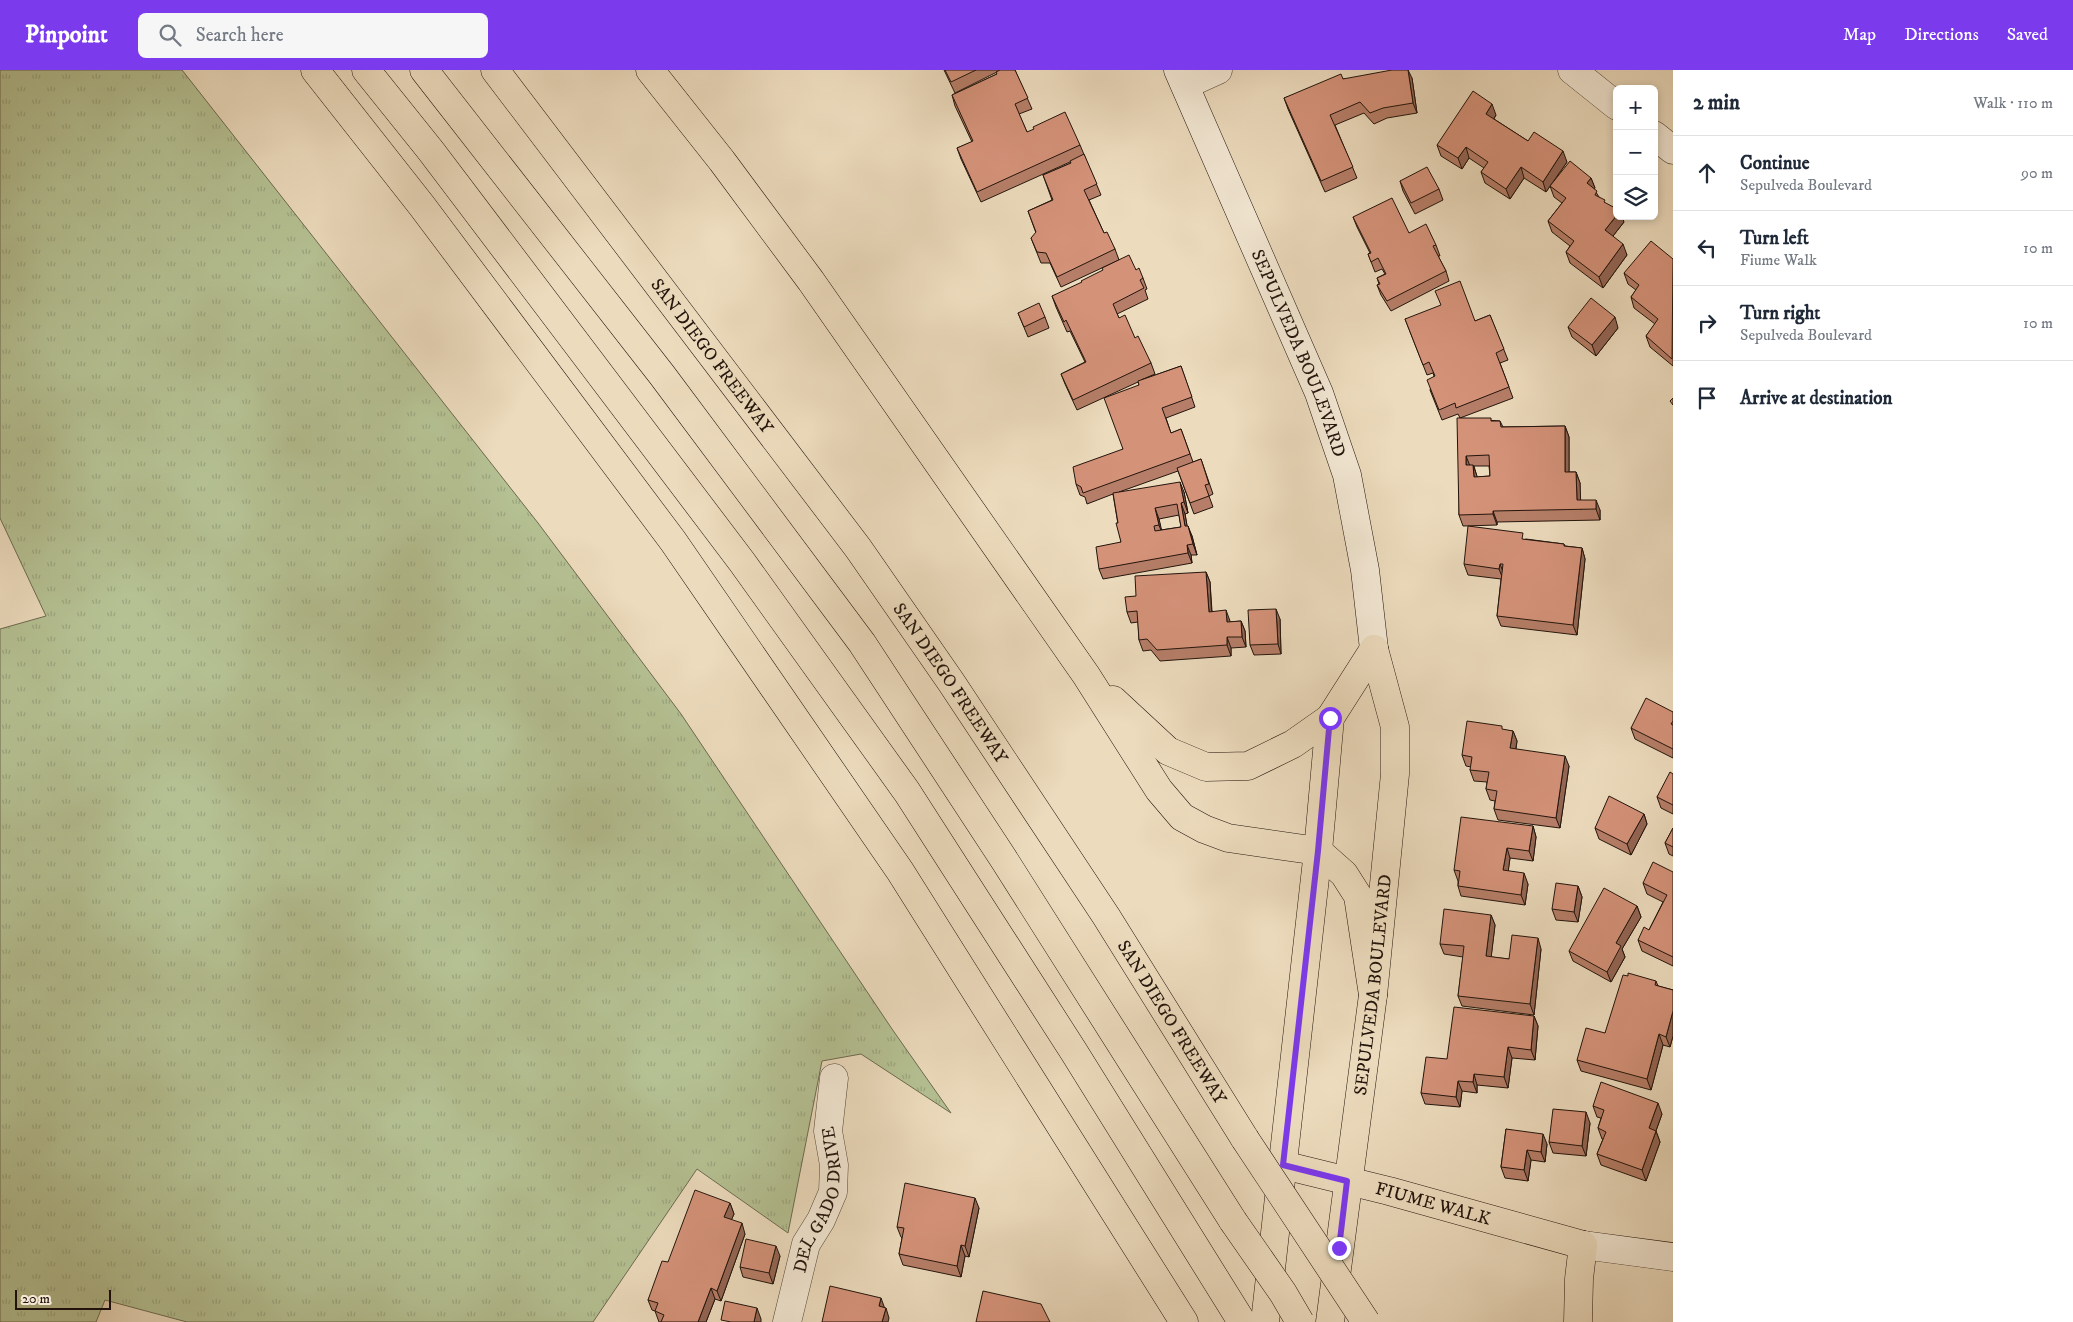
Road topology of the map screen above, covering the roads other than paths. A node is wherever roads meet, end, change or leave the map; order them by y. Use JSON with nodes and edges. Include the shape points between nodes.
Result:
{"nodes":[{"id":1,"x":315,"y":70,"type":"edge"},
{"id":2,"x":366,"y":70,"type":"edge"},
{"id":3,"x":424,"y":70,"type":"edge"},
{"id":4,"x":495,"y":70,"type":"edge"},
{"id":5,"x":650,"y":70,"type":"edge"},
{"id":6,"x":1218,"y":70,"type":"edge"},
{"id":7,"x":1572,"y":70,"type":"edge"},
{"id":8,"x":1181,"y":77,"type":"edge"},
{"id":9,"x":1613,"y":103,"type":"edge"},
{"id":10,"x":1658,"y":139,"type":"edge"},
{"id":11,"x":1673,"y":150,"type":"edge"},
{"id":12,"x":1374,"y":649,"type":"junction"},
{"id":13,"x":1086,"y":675,"type":"junction"},
{"id":14,"x":1330,"y":718,"type":"junction"},
{"id":15,"x":1318,"y":851,"type":"junction"},
{"id":16,"x":1373,"y":995,"type":"junction"},
{"id":17,"x":834,"y":1078,"type":"dead end"},
{"id":18,"x":1283,"y":1165,"type":"junction"},
{"id":19,"x":1347,"y":1181,"type":"junction"},
{"id":20,"x":1583,"y":1245,"type":"junction"},
{"id":21,"x":1673,"y":1257,"type":"edge"},
{"id":22,"x":786,"y":1322,"type":"edge"},
{"id":23,"x":1184,"y":1322,"type":"edge"},
{"id":24,"x":1242,"y":1322,"type":"edge"},
{"id":25,"x":1264,"y":1322,"type":"edge"},
{"id":26,"x":1300,"y":1322,"type":"edge"},
{"id":27,"x":1330,"y":1322,"type":"edge"},
{"id":28,"x":1366,"y":1322,"type":"edge"},
{"id":29,"x":1578,"y":1322,"type":"edge"}],
"edges":[{"from":1,"to":23,"type":"main road","via":[[422,206],[673,541],[900,871]]},
{"from":2,"to":24,"type":"main road","via":[[742,562],[907,792]]},
{"from":3,"to":26,"type":"main road","bridge":true,"via":[[662,376],[862,643]]},
{"from":4,"to":28,"type":"main road","name":"SAN DIEGO FREEWAY","bridge":true,"via":[[858,548],[1101,908],[1245,1139]]},
{"from":5,"to":13,"type":"main road","via":[[811,281]]},
{"from":6,"to":8,"type":"main road"},
{"from":7,"to":9,"type":"main road"},
{"from":8,"to":12,"type":"main road","name":"SEPULVEDA BOULEVARD","via":[[1318,393],[1347,475],[1365,570]]},
{"from":10,"to":11,"type":"main road"},
{"from":12,"to":14,"type":"main road"},
{"from":12,"to":16,"type":"main road","name":"SEPULVEDA BOULEVARD","via":[[1395,727],[1395,774]]},
{"from":13,"to":14,"type":"main road","via":[[1168,751],[1206,768],[1248,766],[1293,744]]},
{"from":13,"to":15,"type":"main road","via":[[1159,790],[1182,817],[1204,830],[1228,838]]},
{"from":14,"to":15,"type":"main road"},
{"from":15,"to":16,"type":"main road","via":[[1344,874],[1358,896]]},
{"from":15,"to":18,"type":"main road"},
{"from":16,"to":19,"type":"main road","name":"SEPULVEDA BOULEVARD"},
{"from":17,"to":22,"type":"main road","name":"DEL GADO DRIVE","via":[[828,1131],[834,1165],[833,1192],[806,1244]]},
{"from":18,"to":19,"type":"main road","name":"FIUME WALK"},
{"from":18,"to":25,"type":"main road"},
{"from":19,"to":20,"type":"main road","name":"FIUME WALK"},
{"from":19,"to":27,"type":"main road","name":"SEPULVEDA BOULEVARD"},
{"from":20,"to":21,"type":"main road"},
{"from":20,"to":29,"type":"main road"}]}
